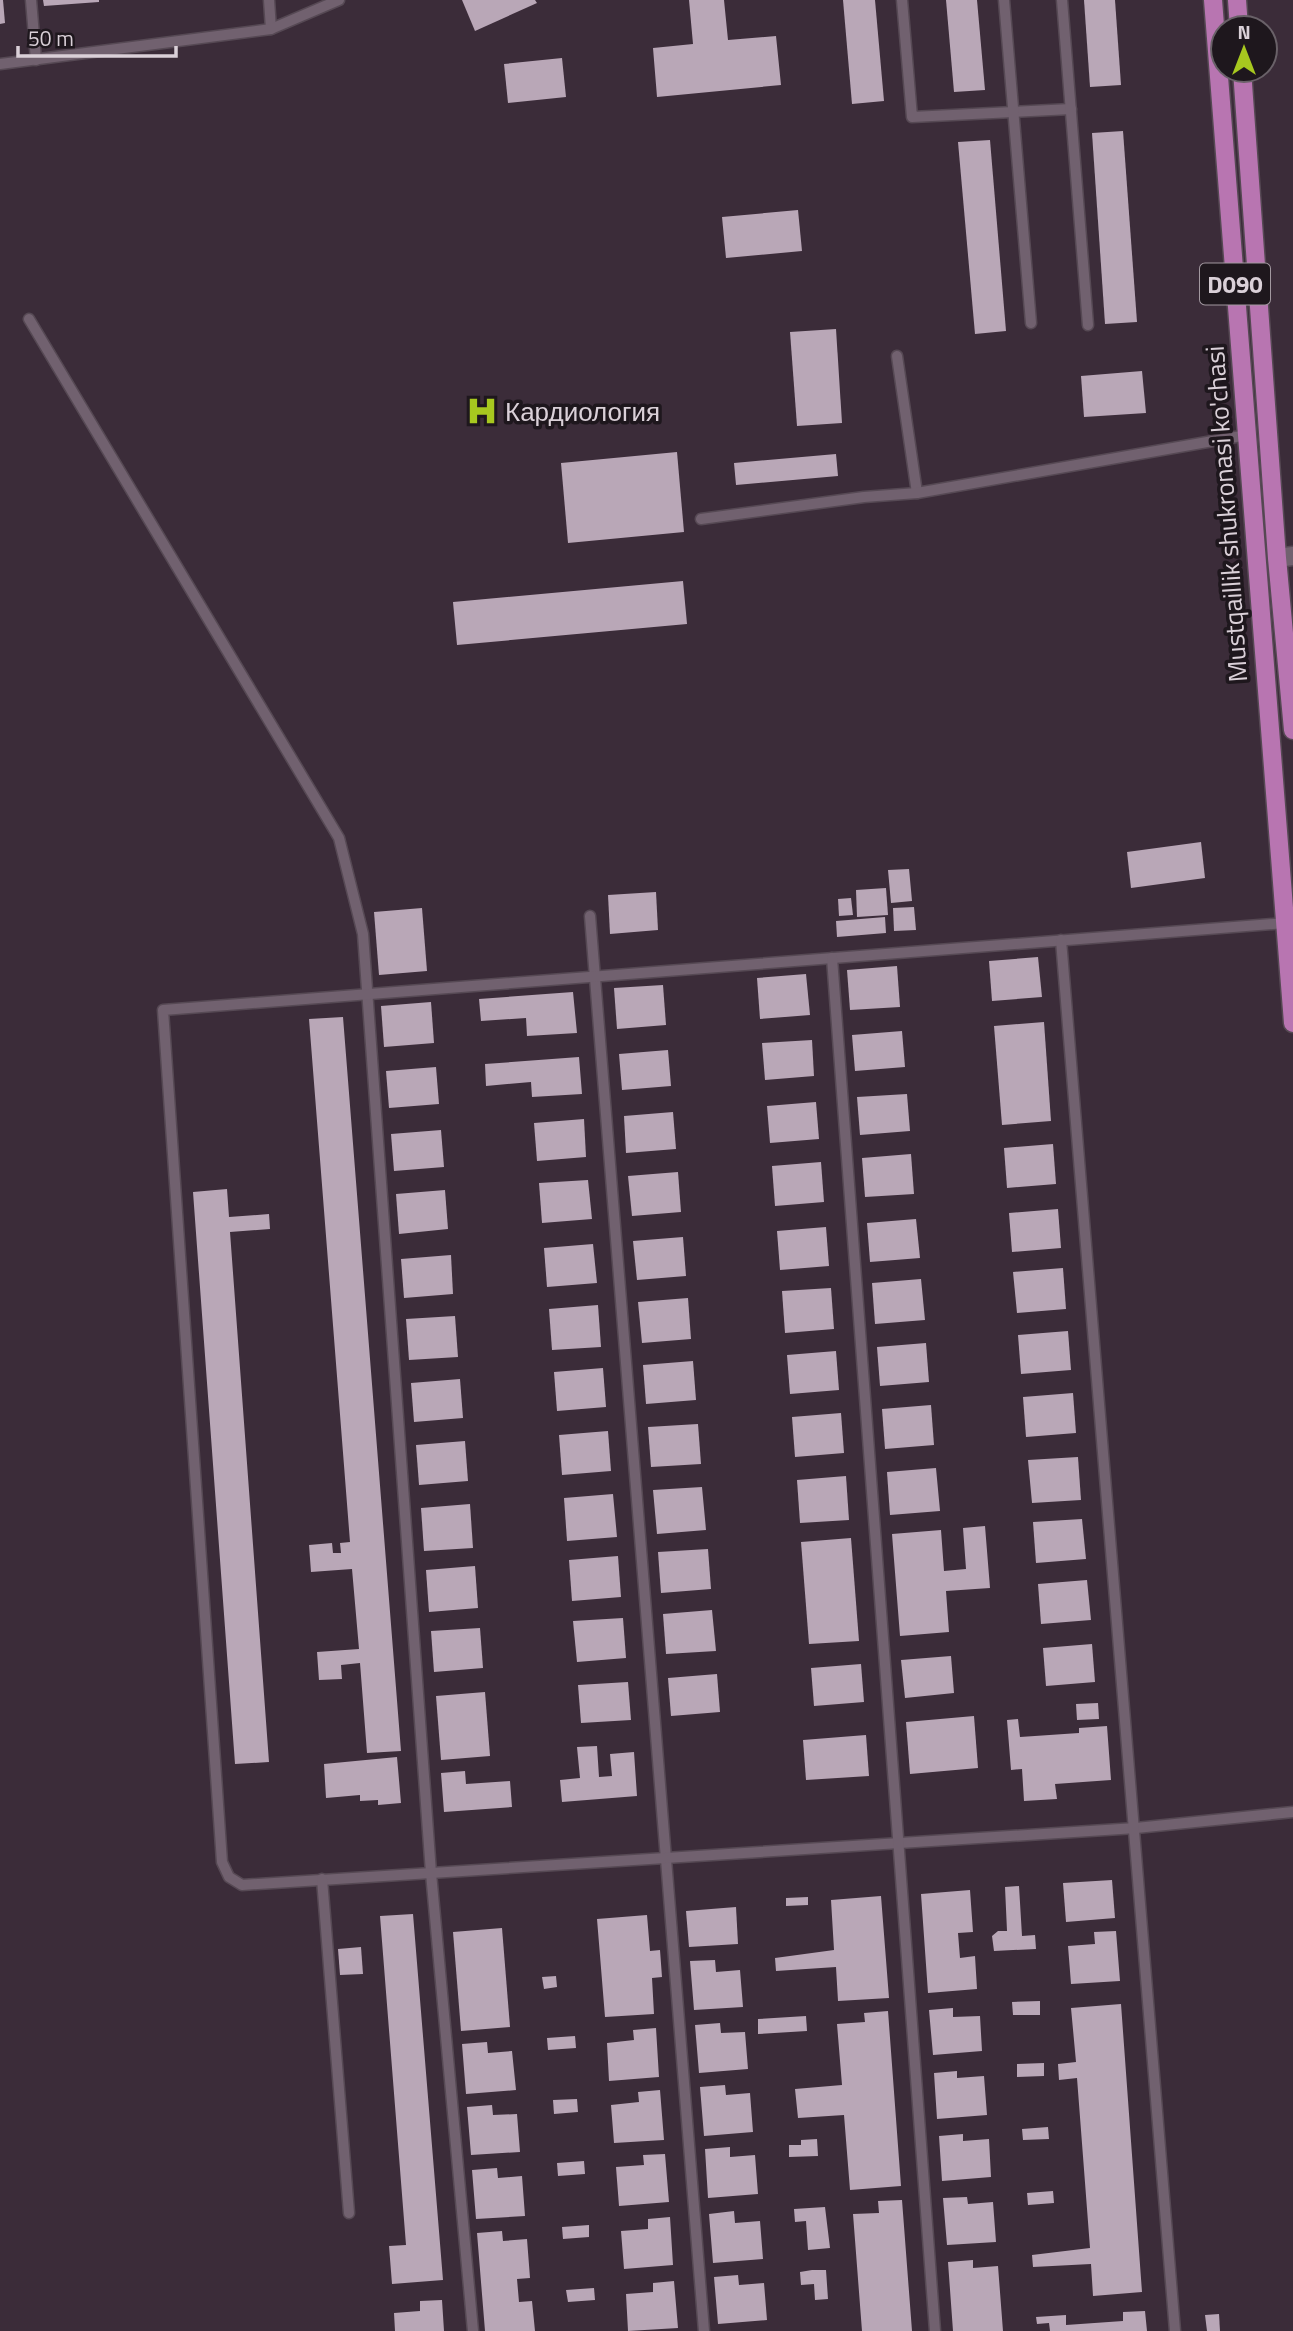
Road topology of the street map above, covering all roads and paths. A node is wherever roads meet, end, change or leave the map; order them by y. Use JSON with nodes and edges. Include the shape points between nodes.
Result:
{"nodes":[{"id":1,"x":31,"y":0,"type":"edge"},
{"id":2,"x":269,"y":0,"type":"edge"},
{"id":3,"x":339,"y":0,"type":"edge"},
{"id":4,"x":902,"y":0,"type":"edge"},
{"id":5,"x":1004,"y":0,"type":"edge"},
{"id":6,"x":1062,"y":0,"type":"edge"},
{"id":7,"x":1213,"y":0,"type":"edge"},
{"id":8,"x":271,"y":29,"type":"junction"},
{"id":9,"x":36,"y":60,"type":"junction"},
{"id":10,"x":0,"y":64,"type":"edge"},
{"id":11,"x":1243,"y":84,"type":"edge"},
{"id":12,"x":1071,"y":109,"type":"junction"},
{"id":13,"x":1013,"y":112,"type":"junction"},
{"id":14,"x":29,"y":319,"type":"dead end"},
{"id":15,"x":1031,"y":323,"type":"dead end"},
{"id":16,"x":1088,"y":325,"type":"dead end"},
{"id":17,"x":897,"y":356,"type":"dead end"},
{"id":18,"x":1247,"y":435,"type":"junction"},
{"id":19,"x":917,"y":494,"type":"junction"},
{"id":20,"x":701,"y":519,"type":"dead end"},
{"id":21,"x":1285,"y":557,"type":"edge"},
{"id":22,"x":1293,"y":730,"type":"edge"},
{"id":23,"x":590,"y":916,"type":"dead end"},
{"id":24,"x":1286,"y":923,"type":"junction"},
{"id":25,"x":1061,"y":940,"type":"junction"},
{"id":26,"x":832,"y":958,"type":"junction"},
{"id":27,"x":597,"y":979,"type":"junction"},
{"id":28,"x":366,"y":997,"type":"junction"},
{"id":29,"x":1293,"y":1023,"type":"edge"},
{"id":30,"x":1293,"y":1812,"type":"edge"},
{"id":31,"x":1136,"y":1828,"type":"junction"},
{"id":32,"x":901,"y":1843,"type":"junction"},
{"id":33,"x":668,"y":1858,"type":"junction"},
{"id":34,"x":431,"y":1872,"type":"junction"},
{"id":35,"x":322,"y":1879,"type":"junction"},
{"id":36,"x":349,"y":2213,"type":"dead end"},
{"id":37,"x":473,"y":2331,"type":"edge"},
{"id":38,"x":704,"y":2331,"type":"edge"},
{"id":39,"x":936,"y":2331,"type":"edge"},
{"id":40,"x":1175,"y":2331,"type":"edge"}],
"edges":[{"from":1,"to":9,"type":"lane"},
{"from":2,"to":8,"type":"lane"},
{"from":3,"to":8,"type":"lane"},
{"from":4,"to":13,"type":"lane","via":[[912,117]]},
{"from":5,"to":13,"type":"lane"},
{"from":6,"to":12,"type":"lane"},
{"from":7,"to":18,"type":"main road","name":"Mustqaillik shukronasi ko'chasi","number":"D090"},
{"from":8,"to":9,"type":"lane"},
{"from":9,"to":10,"type":"lane"},
{"from":11,"to":21,"type":"main road","name":"Mustqaillik shukronasi ko'chasi","number":"D090"},
{"from":12,"to":13,"type":"lane"},
{"from":12,"to":16,"type":"lane"},
{"from":13,"to":15,"type":"lane"},
{"from":14,"to":28,"type":"lane","via":[[339,838],[362,934]]},
{"from":17,"to":19,"type":"lane"},
{"from":18,"to":19,"type":"lane"},
{"from":18,"to":24,"type":"main road","name":"Mustqaillik shukronasi ko'chasi","number":"D090"},
{"from":19,"to":20,"type":"lane","via":[[864,496]]},
{"from":21,"to":22,"type":"main road","name":"Mustqaillik shukronasi ko'chasi","number":"D090"},
{"from":23,"to":27,"type":"lane"},
{"from":24,"to":25,"type":"lane"},
{"from":24,"to":29,"type":"main road","name":"Mustqaillik shukronasi ko'chasi","number":"D090"},
{"from":25,"to":26,"type":"lane"},
{"from":25,"to":31,"type":"lane"},
{"from":26,"to":27,"type":"lane"},
{"from":26,"to":32,"type":"lane"},
{"from":27,"to":28,"type":"lane"},
{"from":27,"to":33,"type":"lane"},
{"from":28,"to":34,"type":"lane"},
{"from":28,"to":35,"type":"lane","via":[[163,1010],[222,1862],[229,1877],[242,1885]]},
{"from":30,"to":31,"type":"lane"},
{"from":31,"to":32,"type":"lane"},
{"from":31,"to":40,"type":"lane"},
{"from":32,"to":33,"type":"lane"},
{"from":32,"to":39,"type":"lane"},
{"from":33,"to":34,"type":"lane"},
{"from":33,"to":38,"type":"lane"},
{"from":34,"to":35,"type":"lane"},
{"from":34,"to":37,"type":"lane"},
{"from":35,"to":36,"type":"lane"}]}
